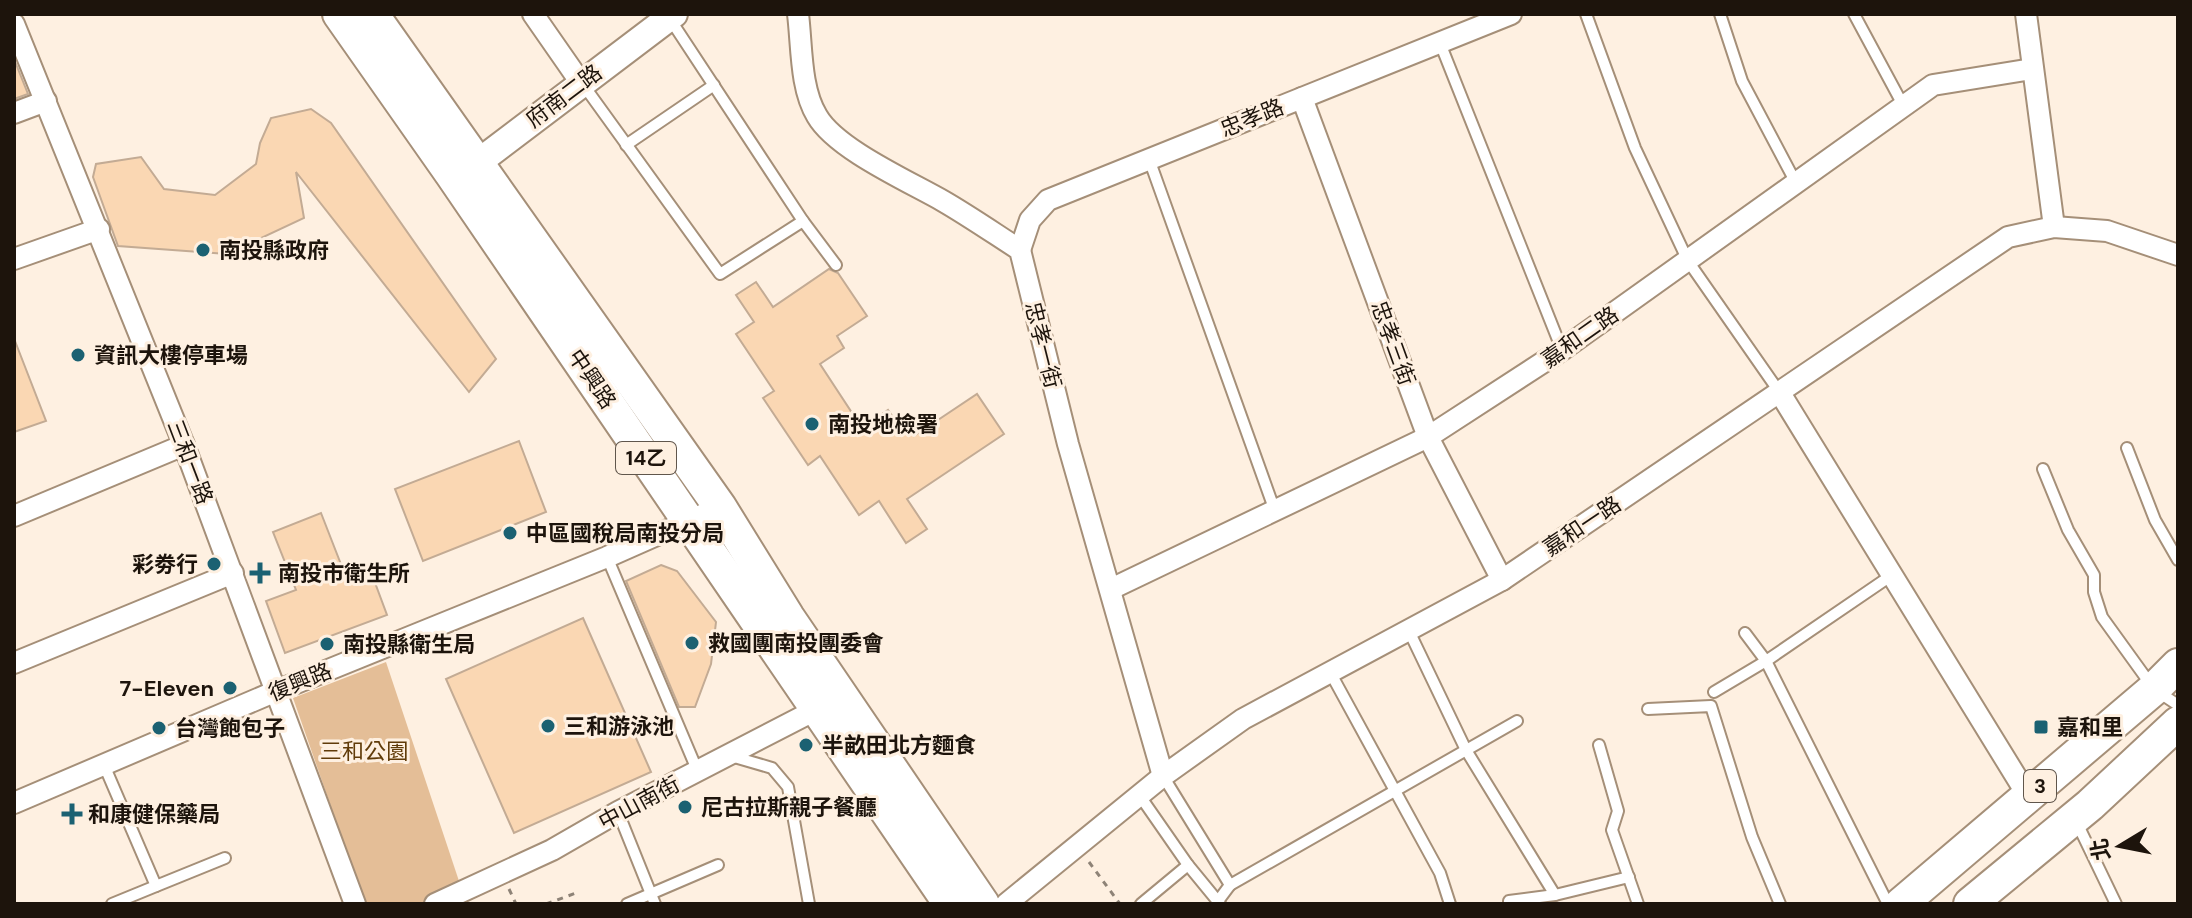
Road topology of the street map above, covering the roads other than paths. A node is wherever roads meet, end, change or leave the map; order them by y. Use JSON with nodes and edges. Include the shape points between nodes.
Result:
{"nodes":[{"id":1,"x":533,"y":14,"type":"edge"},
{"id":2,"x":798,"y":14,"type":"edge"},
{"id":3,"x":1511,"y":14,"type":"edge"},
{"id":4,"x":1586,"y":14,"type":"edge"},
{"id":5,"x":1720,"y":14,"type":"edge"},
{"id":6,"x":1854,"y":14,"type":"edge"},
{"id":7,"x":2026,"y":14,"type":"edge"},
{"id":8,"x":352,"y":16,"type":"edge"},
{"id":9,"x":671,"y":16,"type":"edge"},
{"id":10,"x":14,"y":24,"type":"edge"},
{"id":11,"x":1440,"y":43,"type":"junction"},
{"id":12,"x":2032,"y":69,"type":"junction"},
{"id":13,"x":581,"y":83,"type":"junction"},
{"id":14,"x":714,"y":85,"type":"junction"},
{"id":15,"x":1302,"y":98,"type":"junction"},
{"id":16,"x":46,"y":101,"type":"junction"},
{"id":17,"x":1903,"y":105,"type":"junction"},
{"id":18,"x":14,"y":113,"type":"edge"},
{"id":19,"x":626,"y":145,"type":"junction"},
{"id":20,"x":1149,"y":159,"type":"junction"},
{"id":21,"x":464,"y":170,"type":"junction"},
{"id":22,"x":1796,"y":183,"type":"junction"},
{"id":23,"x":803,"y":221,"type":"junction"},
{"id":24,"x":2054,"y":227,"type":"junction"},
{"id":25,"x":99,"y":229,"type":"junction"},
{"id":26,"x":1020,"y":250,"type":"junction"},
{"id":27,"x":2178,"y":255,"type":"edge"},
{"id":28,"x":14,"y":259,"type":"edge"},
{"id":29,"x":1688,"y":261,"type":"junction"},
{"id":30,"x":836,"y":265,"type":"dead end"},
{"id":31,"x":1562,"y":350,"type":"junction"},
{"id":32,"x":1780,"y":393,"type":"junction"},
{"id":33,"x":1428,"y":437,"type":"junction"},
{"id":34,"x":184,"y":445,"type":"junction"},
{"id":35,"x":2127,"y":448,"type":"dead end"},
{"id":36,"x":2043,"y":469,"type":"dead end"},
{"id":37,"x":720,"y":507,"type":"junction"},
{"id":38,"x":1275,"y":511,"type":"junction"},
{"id":39,"x":14,"y":516,"type":"edge"},
{"id":40,"x":690,"y":522,"type":"junction"},
{"id":41,"x":607,"y":557,"type":"junction"},
{"id":42,"x":2178,"y":560,"type":"edge"},
{"id":43,"x":233,"y":573,"type":"junction"},
{"id":44,"x":1892,"y":575,"type":"junction"},
{"id":45,"x":1502,"y":580,"type":"junction"},
{"id":46,"x":1111,"y":589,"type":"junction"},
{"id":47,"x":1408,"y":629,"type":"junction"},
{"id":48,"x":1745,"y":633,"type":"dead end"},
{"id":49,"x":1766,"y":661,"type":"junction"},
{"id":50,"x":14,"y":663,"type":"edge"},
{"id":51,"x":2178,"y":665,"type":"edge"},
{"id":52,"x":1330,"y":671,"type":"junction"},
{"id":53,"x":274,"y":692,"type":"junction"},
{"id":54,"x":1714,"y":692,"type":"dead end"},
{"id":55,"x":2166,"y":697,"type":"edge"},
{"id":56,"x":830,"y":703,"type":"junction"},
{"id":57,"x":1648,"y":709,"type":"dead end"},
{"id":58,"x":1517,"y":721,"type":"dead end"},
{"id":59,"x":2178,"y":723,"type":"edge"},
{"id":60,"x":1599,"y":745,"type":"dead end"},
{"id":61,"x":1466,"y":750,"type":"junction"},
{"id":62,"x":728,"y":755,"type":"junction"},
{"id":63,"x":104,"y":765,"type":"junction"},
{"id":64,"x":698,"y":772,"type":"junction"},
{"id":65,"x":1163,"y":776,"type":"junction"},
{"id":66,"x":1395,"y":791,"type":"junction"},
{"id":67,"x":1140,"y":796,"type":"junction"},
{"id":68,"x":2028,"y":796,"type":"junction"},
{"id":69,"x":14,"y":803,"type":"edge"},
{"id":70,"x":618,"y":812,"type":"junction"},
{"id":71,"x":2075,"y":818,"type":"junction"},
{"id":72,"x":225,"y":858,"type":"dead end"},
{"id":73,"x":718,"y":865,"type":"dead end"},
{"id":74,"x":1188,"y":865,"type":"junction"},
{"id":75,"x":1629,"y":877,"type":"junction"},
{"id":76,"x":1230,"y":885,"type":"junction"},
{"id":77,"x":156,"y":886,"type":"junction"},
{"id":78,"x":1555,"y":895,"type":"junction"},
{"id":79,"x":653,"y":899,"type":"edge"},
{"id":80,"x":1509,"y":901,"type":"dead end"},
{"id":81,"x":1219,"y":902,"type":"edge"},
{"id":82,"x":112,"y":904,"type":"edge"},
{"id":83,"x":355,"y":904,"type":"edge"},
{"id":84,"x":435,"y":904,"type":"edge"},
{"id":85,"x":627,"y":904,"type":"edge"},
{"id":86,"x":809,"y":904,"type":"edge"},
{"id":87,"x":950,"y":904,"type":"edge"},
{"id":88,"x":983,"y":904,"type":"edge"},
{"id":89,"x":1006,"y":904,"type":"edge"},
{"id":90,"x":1141,"y":904,"type":"edge"},
{"id":91,"x":1450,"y":904,"type":"edge"},
{"id":92,"x":1638,"y":904,"type":"edge"},
{"id":93,"x":1780,"y":904,"type":"edge"},
{"id":94,"x":1888,"y":904,"type":"edge"},
{"id":95,"x":1901,"y":904,"type":"edge"},
{"id":96,"x":1970,"y":904,"type":"edge"},
{"id":97,"x":2116,"y":904,"type":"edge"}],
"edges":[{"from":1,"to":13,"type":"street"},
{"from":2,"to":26,"type":"street","via":[[808,94],[826,129]]},
{"from":3,"to":11,"type":"street","name":"忠孝路"},
{"from":4,"to":29,"type":"lane","via":[[1635,148]]},
{"from":5,"to":22,"type":"lane","via":[[1742,81]]},
{"from":6,"to":17,"type":"lane"},
{"from":7,"to":12,"type":"street"},
{"from":8,"to":21,"type":"main road","name":"中興路","number":"14乙"},
{"from":9,"to":13,"type":"street","name":"府南二路"},
{"from":9,"to":14,"type":"lane"},
{"from":10,"to":16,"type":"street","name":"三和一路"},
{"from":11,"to":15,"type":"street","name":"忠孝路"},
{"from":11,"to":31,"type":"lane"},
{"from":12,"to":17,"type":"street","name":"嘉和二路","via":[[1933,85]]},
{"from":12,"to":24,"type":"street"},
{"from":13,"to":19,"type":"lane"},
{"from":13,"to":21,"type":"street","name":"府南二路"},
{"from":14,"to":19,"type":"lane"},
{"from":14,"to":23,"type":"lane"},
{"from":15,"to":20,"type":"street","name":"忠孝路"},
{"from":15,"to":33,"type":"street","name":"忠孝三街"},
{"from":16,"to":18,"type":"street"},
{"from":16,"to":25,"type":"street","name":"三和一路"},
{"from":17,"to":22,"type":"street","name":"嘉和二路"},
{"from":19,"to":23,"type":"lane","via":[[720,274]]},
{"from":20,"to":26,"type":"street","name":"忠孝路","via":[[1048,200],[1030,220]]},
{"from":20,"to":38,"type":"lane"},
{"from":21,"to":37,"type":"main road","name":"中興路","number":"14乙"},
{"from":21,"to":40,"type":"main road","name":"中興路","number":"14乙"},
{"from":22,"to":29,"type":"street","name":"嘉和二路"},
{"from":23,"to":30,"type":"lane"},
{"from":24,"to":27,"type":"street","name":"嘉和一路","via":[[2107,231]]},
{"from":24,"to":32,"type":"street","name":"嘉和一路","via":[[2008,237]]},
{"from":25,"to":28,"type":"street"},
{"from":25,"to":34,"type":"street","name":"三和一路"},
{"from":26,"to":46,"type":"street","name":"忠孝一街"},
{"from":29,"to":31,"type":"street","name":"嘉和二路"},
{"from":29,"to":32,"type":"lane"},
{"from":31,"to":33,"type":"street","name":"嘉和二路"},
{"from":32,"to":44,"type":"street"},
{"from":32,"to":45,"type":"street","name":"嘉和一路"},
{"from":33,"to":38,"type":"street","name":"嘉和二路"},
{"from":33,"to":45,"type":"street","name":"忠孝三街"},
{"from":34,"to":39,"type":"street"},
{"from":34,"to":43,"type":"street","name":"三和一路"},
{"from":35,"to":42,"type":"lane","via":[[2155,520]]},
{"from":36,"to":55,"type":"lane","via":[[2094,575],[2102,617]]},
{"from":37,"to":40,"type":"street","name":"復興路"},
{"from":37,"to":56,"type":"main road","name":"中興路","number":"14乙"},
{"from":38,"to":46,"type":"street","name":"嘉和二路"},
{"from":40,"to":41,"type":"street","name":"復興路"},
{"from":40,"to":56,"type":"main road","name":"中興路","number":"14乙"},
{"from":41,"to":53,"type":"street","name":"復興路"},
{"from":41,"to":64,"type":"lane"},
{"from":43,"to":50,"type":"street"},
{"from":43,"to":53,"type":"street","name":"三和一路"},
{"from":44,"to":49,"type":"lane"},
{"from":44,"to":68,"type":"street"},
{"from":45,"to":47,"type":"street","name":"嘉和一路"},
{"from":46,"to":65,"type":"street","name":"忠孝一街"},
{"from":47,"to":52,"type":"street","name":"嘉和一路"},
{"from":47,"to":61,"type":"lane"},
{"from":48,"to":49,"type":"lane"},
{"from":49,"to":54,"type":"lane"},
{"from":49,"to":94,"type":"lane"},
{"from":51,"to":55,"type":"main road","number":"3"},
{"from":52,"to":65,"type":"street","name":"嘉和一路","via":[[1243,719]]},
{"from":52,"to":66,"type":"lane"},
{"from":53,"to":63,"type":"street","name":"復興路"},
{"from":53,"to":83,"type":"street","name":"三和一路"},
{"from":55,"to":68,"type":"main road","number":"3"},
{"from":56,"to":62,"type":"street","name":"中山南街"},
{"from":56,"to":87,"type":"main road","name":"中興路","number":"14乙"},
{"from":56,"to":88,"type":"main road","name":"中興路","number":"14乙"},
{"from":57,"to":93,"type":"lane","via":[[1711,706],[1752,837]]},
{"from":58,"to":61,"type":"lane"},
{"from":59,"to":71,"type":"main road","number":"3"},
{"from":60,"to":75,"type":"lane","via":[[1618,811],[1612,830]]},
{"from":61,"to":66,"type":"lane"},
{"from":61,"to":78,"type":"lane"},
{"from":62,"to":64,"type":"street","name":"中山南街"},
{"from":62,"to":86,"type":"lane","via":[[772,768],[788,787]]},
{"from":63,"to":69,"type":"street","name":"復興路"},
{"from":63,"to":77,"type":"lane"},
{"from":64,"to":70,"type":"street","name":"中山南街"},
{"from":65,"to":67,"type":"street","name":"嘉和一路"},
{"from":65,"to":76,"type":"lane"},
{"from":66,"to":76,"type":"lane"},
{"from":66,"to":91,"type":"lane","via":[[1440,873]]},
{"from":67,"to":74,"type":"lane"},
{"from":67,"to":89,"type":"street","name":"嘉和一路"},
{"from":68,"to":95,"type":"main road","number":"3"},
{"from":70,"to":79,"type":"lane"},
{"from":70,"to":84,"type":"street","name":"中山南街","via":[[552,850]]},
{"from":71,"to":96,"type":"main road","number":"3"},
{"from":71,"to":97,"type":"lane"},
{"from":72,"to":77,"type":"lane"},
{"from":73,"to":79,"type":"lane"},
{"from":74,"to":81,"type":"lane"},
{"from":74,"to":90,"type":"lane"},
{"from":75,"to":78,"type":"lane"},
{"from":75,"to":92,"type":"lane"},
{"from":76,"to":81,"type":"lane"},
{"from":77,"to":82,"type":"lane"},
{"from":78,"to":80,"type":"lane"},
{"from":79,"to":85,"type":"lane"}]}
